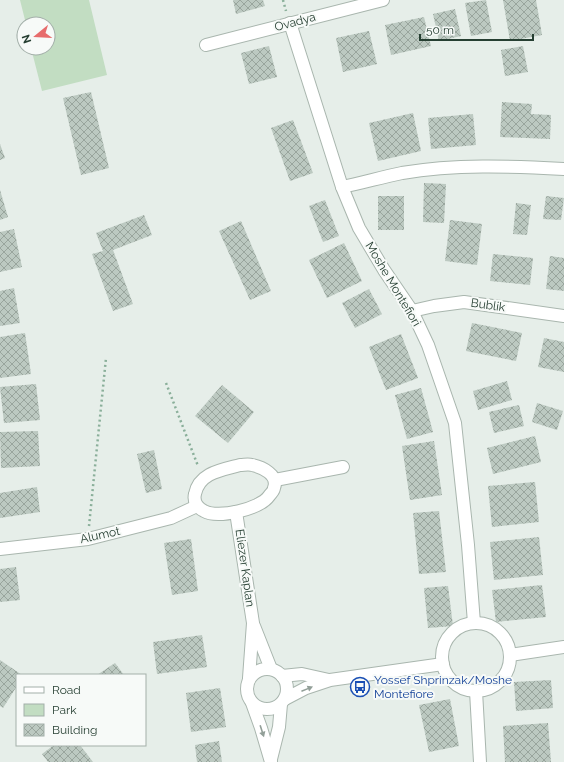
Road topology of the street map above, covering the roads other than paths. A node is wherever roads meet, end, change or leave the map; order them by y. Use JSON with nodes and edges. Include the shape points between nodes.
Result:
{"nodes":[{"id":1,"x":383,"y":0,"type":"edge"},
{"id":2,"x":290,"y":23,"type":"junction"},
{"id":3,"x":206,"y":45,"type":"dead end"},
{"id":4,"x":564,"y":169,"type":"edge"},
{"id":5,"x":342,"y":187,"type":"junction"},
{"id":6,"x":412,"y":311,"type":"junction"},
{"id":7,"x":564,"y":316,"type":"edge"},
{"id":8,"x":343,"y":467,"type":"dead end"},
{"id":9,"x":274,"y":480,"type":"junction"},
{"id":10,"x":197,"y":506,"type":"junction"},
{"id":11,"x":236,"y":512,"type":"junction"},
{"id":12,"x":0,"y":549,"type":"edge"},
{"id":13,"x":253,"y":623,"type":"junction"},
{"id":14,"x":474,"y":623,"type":"junction"},
{"id":15,"x":564,"y":646,"type":"edge"},
{"id":16,"x":510,"y":654,"type":"junction"},
{"id":17,"x":443,"y":664,"type":"junction"},
{"id":18,"x":277,"y":673,"type":"junction"},
{"id":19,"x":249,"y":678,"type":"junction"},
{"id":20,"x":330,"y":680,"type":"junction"},
{"id":21,"x":476,"y":691,"type":"junction"},
{"id":22,"x":283,"y":701,"type":"junction"},
{"id":23,"x":252,"y":704,"type":"junction"},
{"id":24,"x":271,"y":760,"type":"edge"},
{"id":25,"x":480,"y":762,"type":"edge"}],
"edges":[{"from":1,"to":2,"type":"street","name":"Ovadya"},
{"from":2,"to":3,"type":"street","name":"Ovadya"},
{"from":2,"to":5,"type":"street","name":"Moshe Montefiori"},
{"from":4,"to":5,"type":"street","via":[[517,166],[458,167],[402,173]]},
{"from":5,"to":6,"type":"street","name":"Moshe Montefiori","via":[[359,228]]},
{"from":6,"to":7,"type":"street","name":"Bublik","via":[[464,302]]},
{"from":6,"to":14,"type":"street","name":"Moshe Montefiori","via":[[428,345],[455,423]]},
{"from":8,"to":9,"type":"street"},
{"from":9,"to":10,"type":"street","via":[[266,470],[252,465],[240,465],[217,471],[204,478],[196,487],[194,497]]},
{"from":9,"to":11,"type":"street","via":[[275,488],[267,498],[256,506]]},
{"from":10,"to":11,"type":"street","via":[[205,512]]},
{"from":10,"to":12,"type":"street","name":"Alumot","via":[[171,518],[88,539]]},
{"from":11,"to":13,"type":"street","name":"Eliezer Kaplan"},
{"from":13,"to":18,"type":"street","name":"Eliezer Kaplan"},
{"from":13,"to":19,"type":"street","name":"Eliezer Kaplan"},
{"from":14,"to":16,"type":"street","via":[[494,628],[502,635]]},
{"from":14,"to":17,"type":"street","via":[[453,632],[442,653]]},
{"from":15,"to":16,"type":"street"},
{"from":16,"to":21,"type":"street","via":[[509,666],[497,684],[487,690]]},
{"from":17,"to":20,"type":"street"},
{"from":17,"to":21,"type":"street","via":[[454,684]]},
{"from":18,"to":19,"type":"street","via":[[260,670]]},
{"from":18,"to":20,"type":"street","via":[[302,674]]},
{"from":18,"to":22,"type":"street","via":[[287,686]]},
{"from":19,"to":23,"type":"street","via":[[246,691]]},
{"from":22,"to":20,"type":"street","one_way":true,"via":[[306,688]]},
{"from":21,"to":25,"type":"street"},
{"from":22,"to":23,"type":"street","via":[[276,708],[257,708]]},
{"from":22,"to":24,"type":"street","via":[[280,727]]},
{"from":23,"to":24,"type":"street","one_way":true}]}
